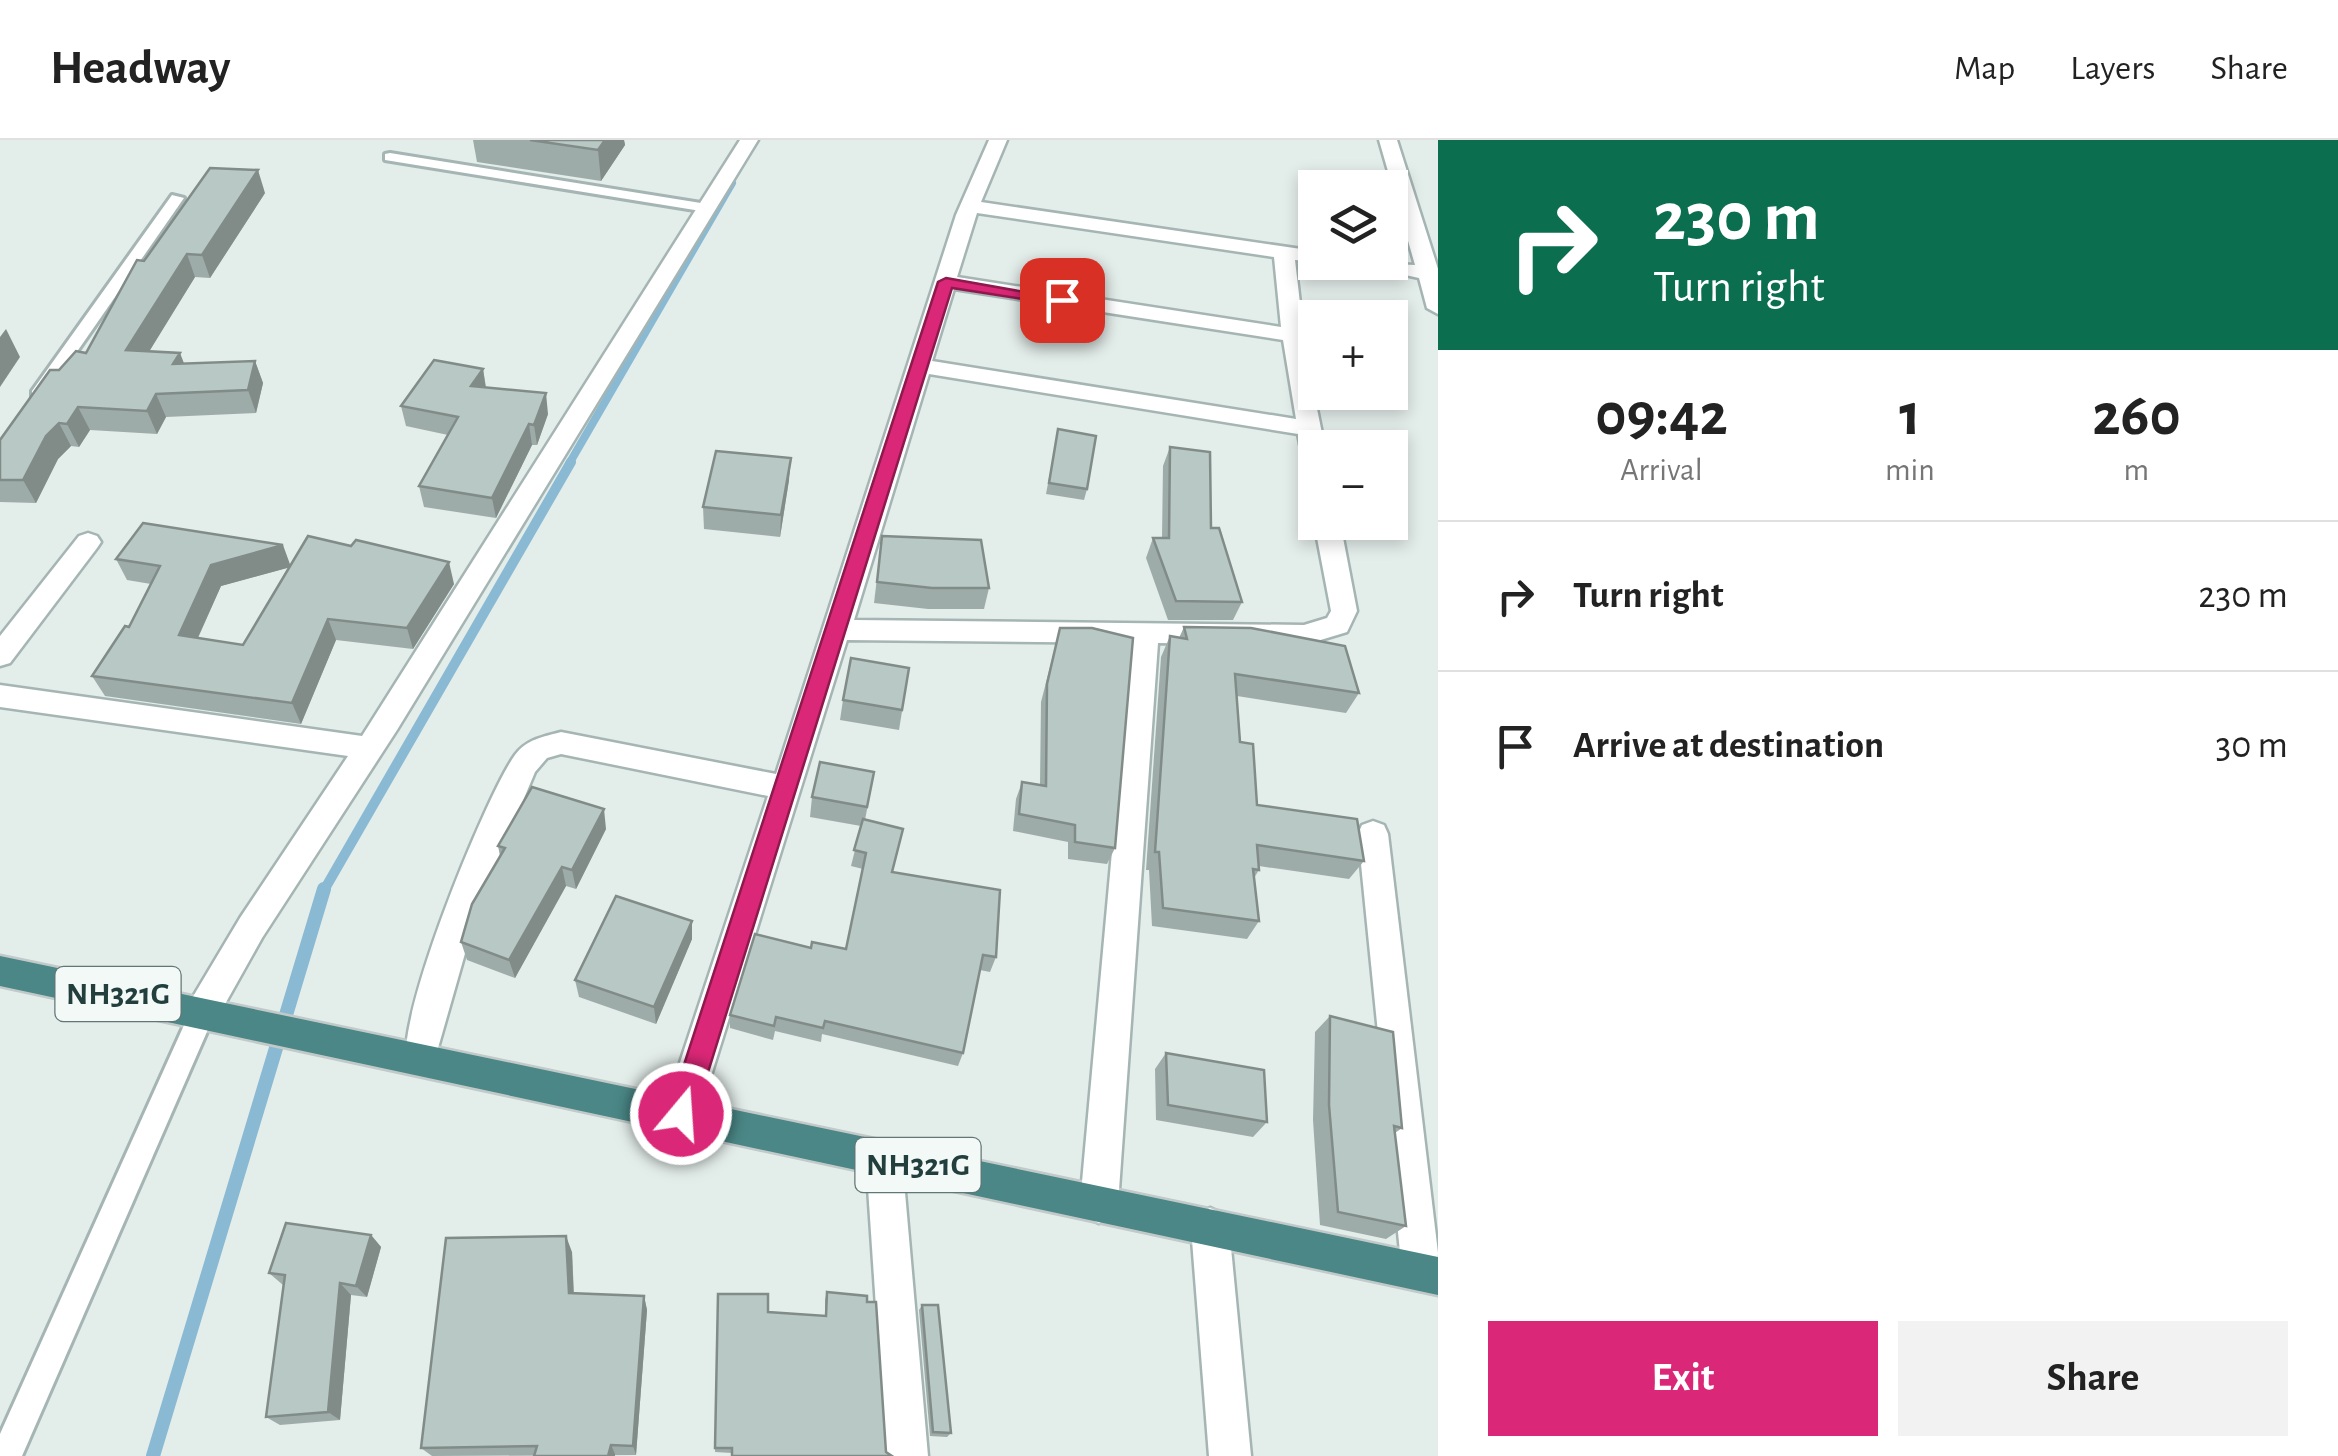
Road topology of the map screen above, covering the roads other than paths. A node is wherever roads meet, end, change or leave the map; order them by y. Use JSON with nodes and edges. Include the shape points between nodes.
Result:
{"nodes":[{"id":1,"x":749,"y":140,"type":"edge"},
{"id":2,"x":998,"y":140,"type":"edge"},
{"id":3,"x":1388,"y":140,"type":"edge"},
{"id":4,"x":390,"y":157,"type":"dead end"},
{"id":5,"x":177,"y":198,"type":"dead end"},
{"id":6,"x":970,"y":206,"type":"junction"},
{"id":7,"x":707,"y":208,"type":"junction"},
{"id":8,"x":1284,"y":252,"type":"junction"},
{"id":9,"x":1298,"y":254,"type":"edge"},
{"id":10,"x":1432,"y":274,"type":"edge"},
{"id":11,"x":946,"y":282,"type":"junction"},
{"id":12,"x":1438,"y":308,"type":"edge"},
{"id":13,"x":1293,"y":335,"type":"junction"},
{"id":14,"x":920,"y":366,"type":"junction"},
{"id":15,"x":24,"y":416,"type":"edge"},
{"id":16,"x":1309,"y":428,"type":"joint"},
{"id":17,"x":1330,"y":540,"type":"edge"},
{"id":18,"x":88,"y":542,"type":"dead end"},
{"id":19,"x":837,"y":630,"type":"junction"},
{"id":20,"x":1145,"y":632,"type":"junction"},
{"id":21,"x":0,"y":656,"type":"edge"},
{"id":22,"x":0,"y":696,"type":"edge"},
{"id":23,"x":370,"y":748,"type":"junction"},
{"id":24,"x":786,"y":788,"type":"junction"},
{"id":25,"x":1373,"y":834,"type":"dead end"},
{"id":26,"x":0,"y":971,"type":"edge"},
{"id":27,"x":219,"y":1016,"type":"junction"},
{"id":28,"x":409,"y":1055,"type":"junction"},
{"id":29,"x":681,"y":1114,"type":"junction"},
{"id":30,"x":884,"y":1158,"type":"junction"},
{"id":31,"x":1100,"y":1204,"type":"junction"},
{"id":32,"x":1210,"y":1228,"type":"junction"},
{"id":33,"x":1430,"y":1274,"type":"edge"},
{"id":34,"x":6,"y":1456,"type":"edge"},
{"id":35,"x":907,"y":1456,"type":"edge"},
{"id":36,"x":1230,"y":1456,"type":"edge"}],
"edges":[{"from":1,"to":7,"type":"street"},
{"from":2,"to":6,"type":"street"},
{"from":3,"to":10,"type":"street"},
{"from":4,"to":7,"type":"lane"},
{"from":5,"to":15,"type":"lane"},
{"from":6,"to":8,"type":"street"},
{"from":6,"to":11,"type":"street"},
{"from":7,"to":23,"type":"street"},
{"from":8,"to":9,"type":"street"},
{"from":8,"to":13,"type":"street"},
{"from":10,"to":12,"type":"street"},
{"from":11,"to":13,"type":"street"},
{"from":11,"to":14,"type":"street"},
{"from":13,"to":16,"type":"street"},
{"from":14,"to":16,"type":"street"},
{"from":14,"to":19,"type":"street"},
{"from":17,"to":20,"type":"street","via":[[1344,611],[1338,626],[1304,634]]},
{"from":18,"to":21,"type":"street"},
{"from":19,"to":20,"type":"street"},
{"from":19,"to":24,"type":"street"},
{"from":20,"to":31,"type":"street"},
{"from":22,"to":23,"type":"street"},
{"from":23,"to":27,"type":"street","via":[[251,928]]},
{"from":24,"to":28,"type":"street","via":[[561,743],[537,750],[459,905]]},
{"from":24,"to":29,"type":"street"},
{"from":25,"to":33,"type":"street"},
{"from":26,"to":27,"type":"highway","number":"NH321G"},
{"from":27,"to":28,"type":"highway","number":"NH321G"},
{"from":27,"to":34,"type":"lane"},
{"from":28,"to":29,"type":"highway","number":"NH321G"},
{"from":29,"to":30,"type":"highway","number":"NH321G"},
{"from":30,"to":31,"type":"highway","number":"NH321G"},
{"from":30,"to":35,"type":"street"},
{"from":31,"to":32,"type":"highway","number":"NH321G"},
{"from":32,"to":33,"type":"highway","number":"NH321G"},
{"from":32,"to":36,"type":"street"}]}
